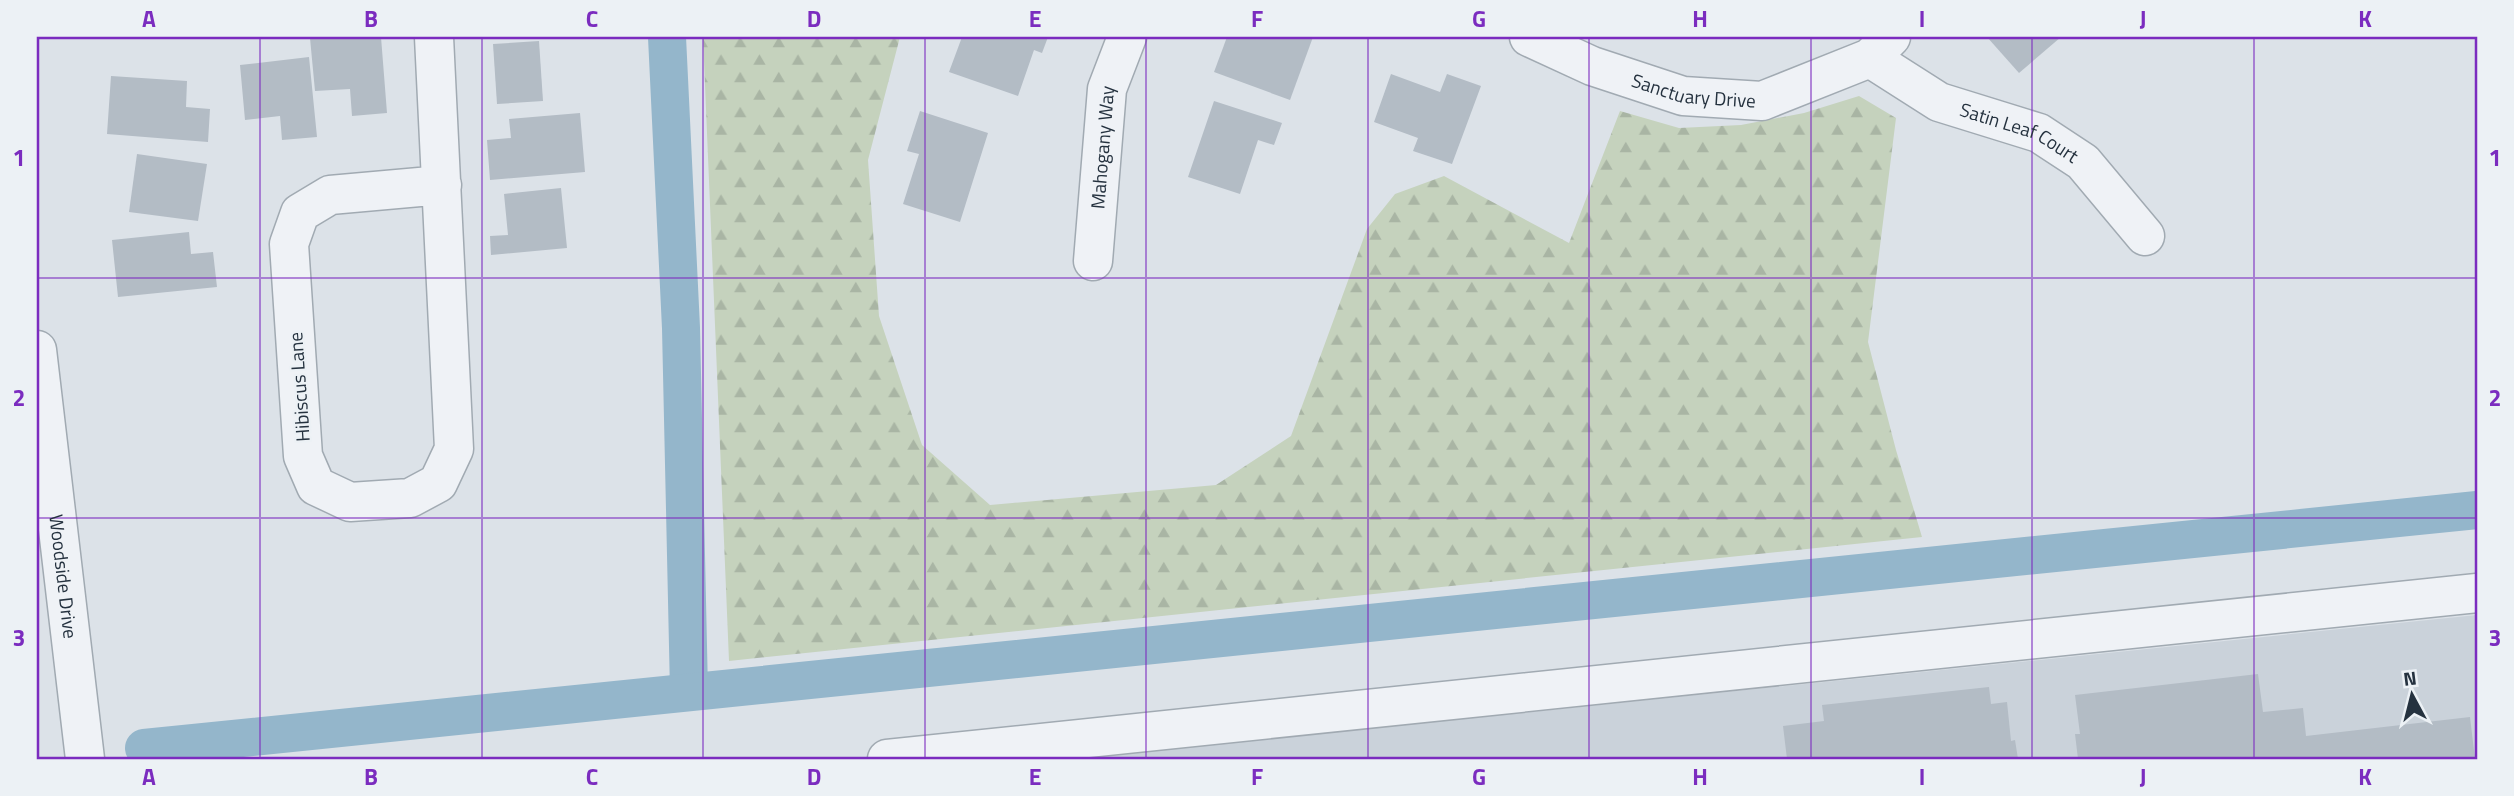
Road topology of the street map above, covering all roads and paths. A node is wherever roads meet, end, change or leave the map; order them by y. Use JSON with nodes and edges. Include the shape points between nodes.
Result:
{"nodes":[{"id":1,"x":434,"y":37,"type":"edge"},
{"id":2,"x":1126,"y":37,"type":"edge"},
{"id":3,"x":1530,"y":37,"type":"edge"},
{"id":4,"x":1880,"y":48,"type":"edge"},
{"id":5,"x":442,"y":185,"type":"junction"},
{"id":6,"x":2145,"y":236,"type":"dead end"},
{"id":7,"x":1093,"y":261,"type":"dead end"},
{"id":8,"x":37,"y":350,"type":"edge"},
{"id":9,"x":47,"y":524,"type":"edge"},
{"id":10,"x":2477,"y":593,"type":"edge"},
{"id":11,"x":53,"y":636,"type":"edge"},
{"id":12,"x":85,"y":759,"type":"edge"},
{"id":13,"x":887,"y":759,"type":"edge"}],
"edges":[{"from":1,"to":5,"type":"street","name":"Hibiscus Lane"},
{"from":2,"to":7,"type":"street","name":"Mahogany Way","via":[[1107,89]]},
{"from":3,"to":4,"type":"street","name":"Sanctuary Drive","via":[[1592,66],[1683,96],[1762,101]]},
{"from":4,"to":6,"type":"street","name":"Satin Leaf Court","via":[[1939,102],[2039,133],[2083,162]]},
{"from":5,"to":5,"type":"street","name":"Hibiscus Lane","via":[[454,449],[438,483],[410,498],[350,502],[316,486],[303,456],[289,244],[300,213],[330,195]]},
{"from":8,"to":9,"type":"street","name":"Woodside Drive"},
{"from":9,"to":11,"type":"street","name":"Woodside Drive"},
{"from":10,"to":13,"type":"street"},
{"from":11,"to":12,"type":"street","name":"Woodside Drive"}]}
